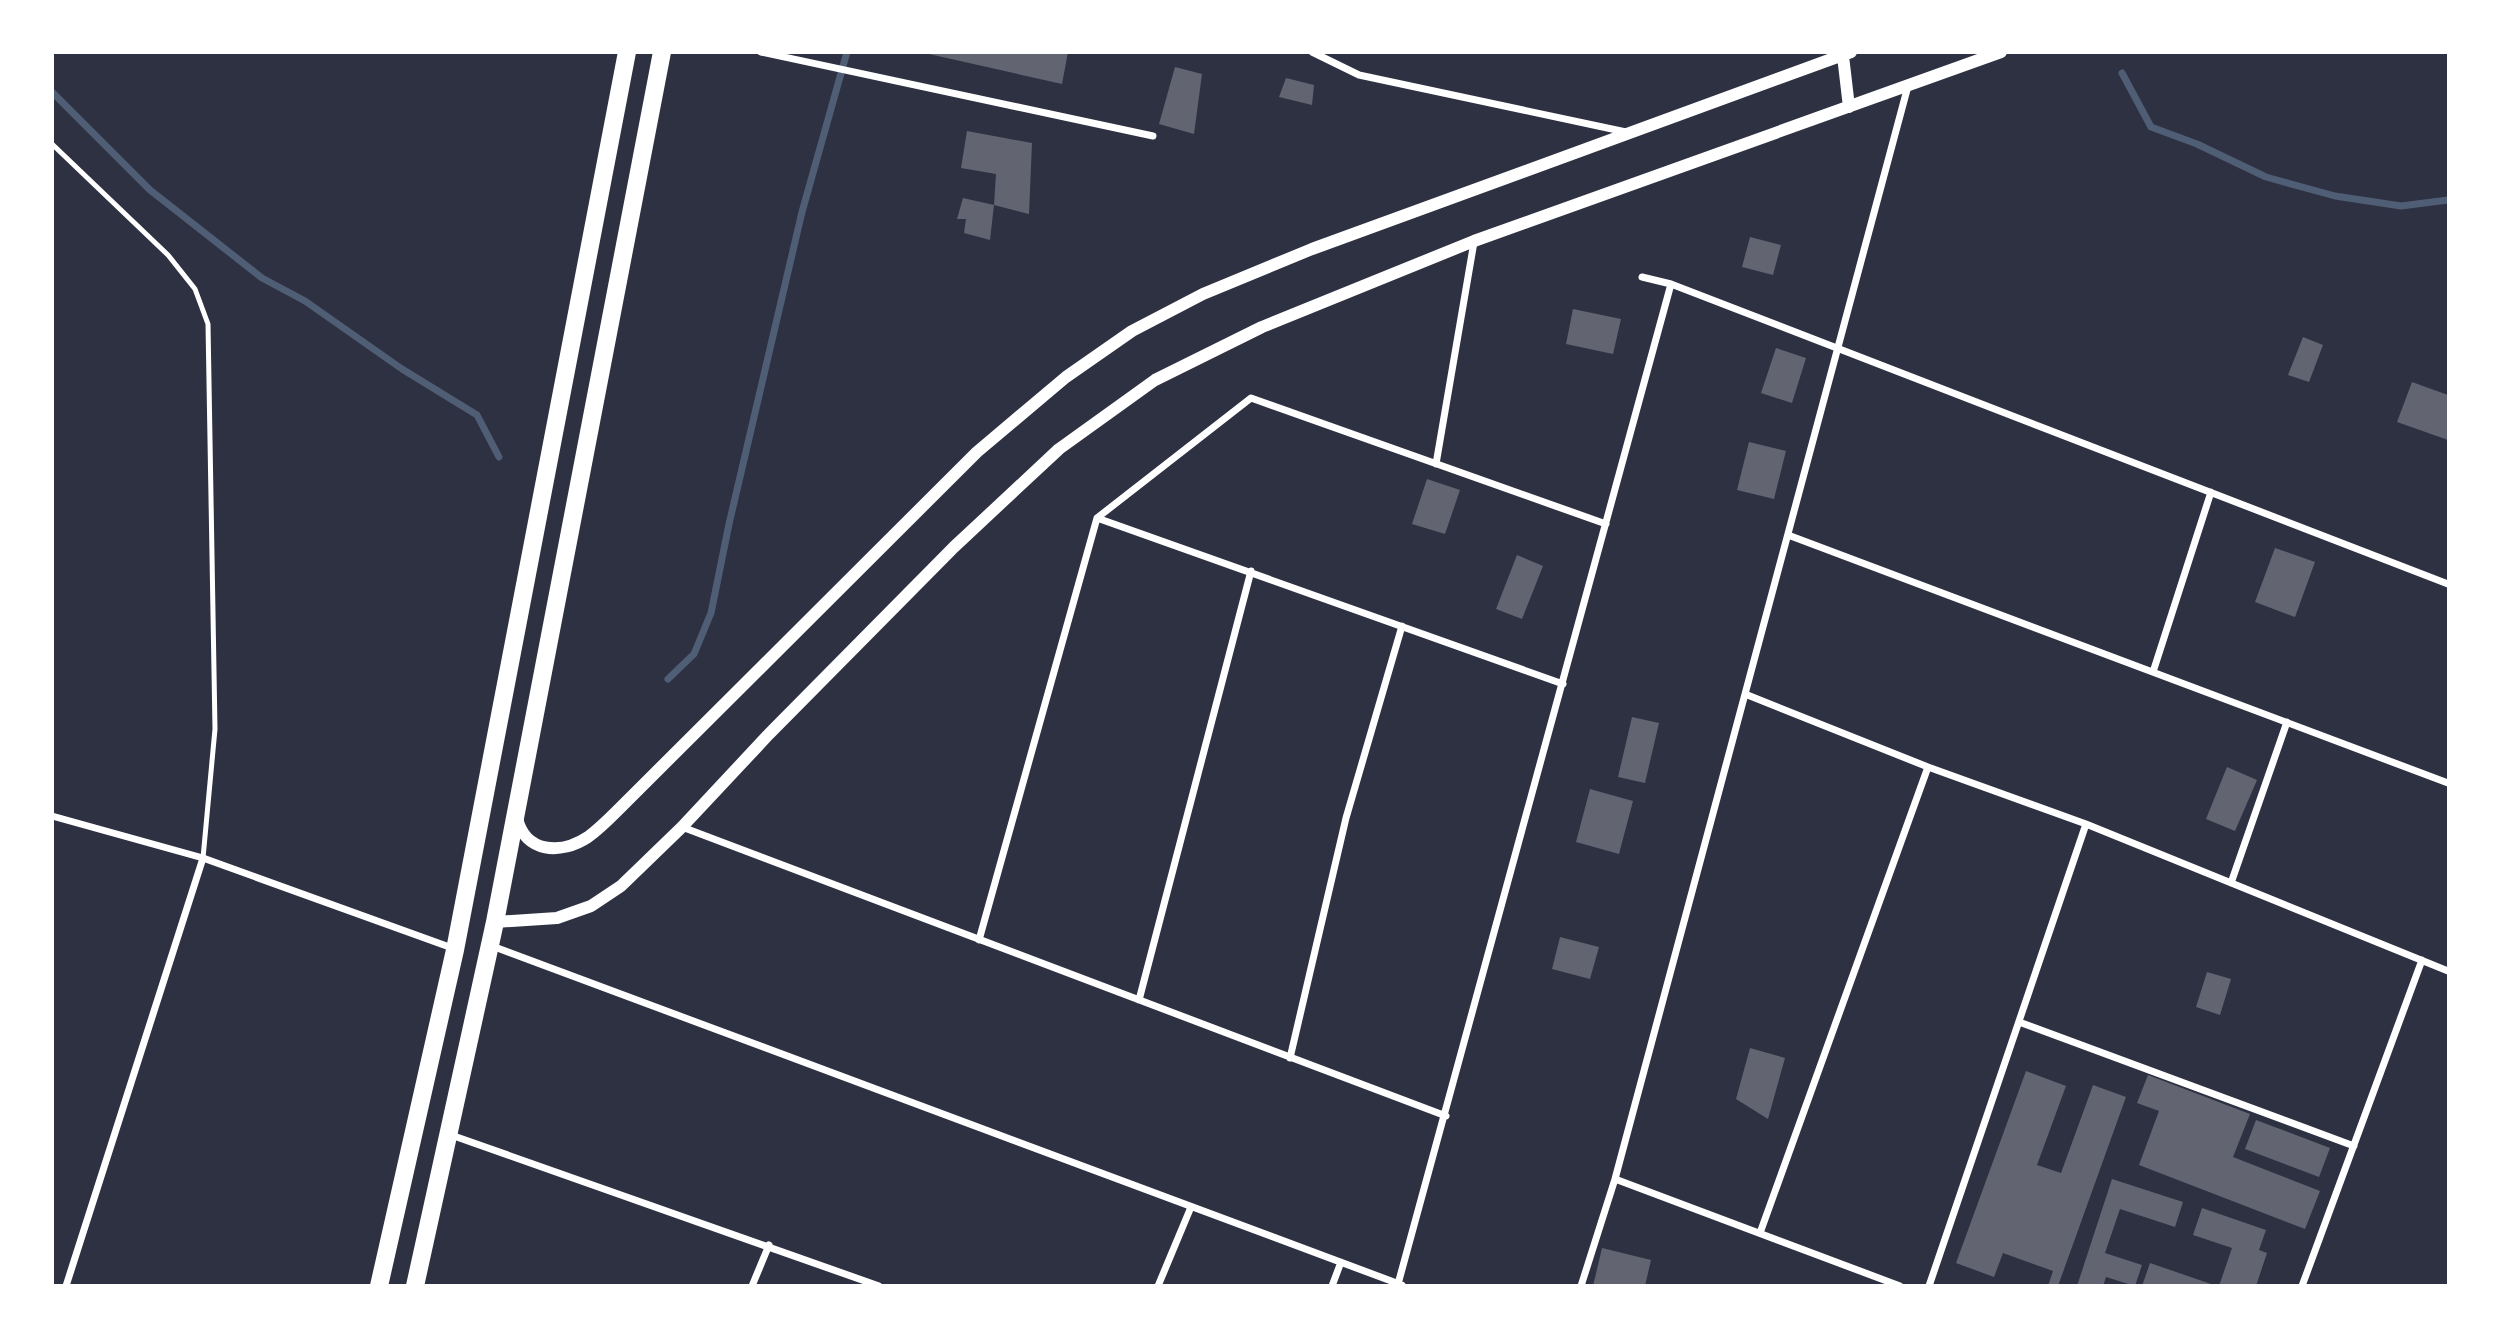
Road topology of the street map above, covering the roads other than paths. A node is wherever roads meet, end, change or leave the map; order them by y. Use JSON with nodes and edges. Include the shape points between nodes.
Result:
{"nodes":[{"id":1,"x":627,"y":52,"type":"edge"},
{"id":2,"x":662,"y":52,"type":"edge"},
{"id":3,"x":761,"y":52,"type":"edge"},
{"id":4,"x":1312,"y":52,"type":"edge"},
{"id":5,"x":2001,"y":52,"type":"edge"},
{"id":6,"x":1847,"y":54,"type":"edge"},
{"id":7,"x":1908,"y":86,"type":"junction"},
{"id":8,"x":1849,"y":107,"type":"junction"},
{"id":9,"x":1628,"y":132,"type":"junction"},
{"id":10,"x":1153,"y":136,"type":"dead end"},
{"id":11,"x":52,"y":144,"type":"edge"},
{"id":12,"x":1474,"y":241,"type":"junction"},
{"id":13,"x":1642,"y":277,"type":"dead end"},
{"id":14,"x":1671,"y":284,"type":"junction"},
{"id":15,"x":1838,"y":349,"type":"junction"},
{"id":16,"x":1436,"y":464,"type":"junction"},
{"id":17,"x":2211,"y":492,"type":"junction"},
{"id":18,"x":1097,"y":518,"type":"junction"},
{"id":19,"x":1606,"y":524,"type":"junction"},
{"id":20,"x":1788,"y":535,"type":"junction"},
{"id":21,"x":1251,"y":571,"type":"junction"},
{"id":22,"x":2448,"y":584,"type":"edge"},
{"id":23,"x":1402,"y":626,"type":"junction"},
{"id":24,"x":2153,"y":672,"type":"junction"},
{"id":25,"x":1563,"y":684,"type":"junction"},
{"id":26,"x":1745,"y":694,"type":"junction"},
{"id":27,"x":2287,"y":722,"type":"junction"},
{"id":28,"x":1928,"y":767,"type":"junction"},
{"id":29,"x":2448,"y":783,"type":"edge"},
{"id":30,"x":516,"y":812,"type":"junction"},
{"id":31,"x":52,"y":816,"type":"edge"},
{"id":32,"x":2086,"y":824,"type":"junction"},
{"id":33,"x":682,"y":827,"type":"junction"},
{"id":34,"x":203,"y":858,"type":"junction"},
{"id":35,"x":2231,"y":883,"type":"junction"},
{"id":36,"x":495,"y":922,"type":"junction"},
{"id":37,"x":979,"y":940,"type":"junction"},
{"id":38,"x":490,"y":945,"type":"junction"},
{"id":39,"x":455,"y":950,"type":"junction"},
{"id":40,"x":2422,"y":960,"type":"junction"},
{"id":41,"x":2448,"y":971,"type":"edge"},
{"id":42,"x":1139,"y":1000,"type":"junction"},
{"id":43,"x":2019,"y":1022,"type":"junction"},
{"id":44,"x":1290,"y":1058,"type":"junction"},
{"id":45,"x":1446,"y":1116,"type":"junction"},
{"id":46,"x":449,"y":1134,"type":"junction"},
{"id":47,"x":2354,"y":1146,"type":"junction"},
{"id":48,"x":1615,"y":1179,"type":"junction"},
{"id":49,"x":1191,"y":1207,"type":"junction"},
{"id":50,"x":1760,"y":1233,"type":"junction"},
{"id":51,"x":769,"y":1245,"type":"junction"},
{"id":52,"x":1340,"y":1262,"type":"junction"},
{"id":53,"x":1401,"y":1285,"type":"edge"},
{"id":54,"x":66,"y":1286,"type":"edge"},
{"id":55,"x":379,"y":1286,"type":"edge"},
{"id":56,"x":415,"y":1286,"type":"edge"},
{"id":57,"x":752,"y":1286,"type":"edge"},
{"id":58,"x":879,"y":1286,"type":"edge"},
{"id":59,"x":1158,"y":1286,"type":"edge"},
{"id":60,"x":1332,"y":1286,"type":"edge"},
{"id":61,"x":1581,"y":1286,"type":"edge"},
{"id":62,"x":1900,"y":1286,"type":"edge"},
{"id":63,"x":1929,"y":1286,"type":"edge"},
{"id":64,"x":2302,"y":1286,"type":"edge"}],
"edges":[{"from":1,"to":39,"type":"main road"},
{"from":2,"to":30,"type":"main road"},
{"from":3,"to":10,"type":"street"},
{"from":4,"to":9,"type":"street","via":[[1359,75]]},
{"from":5,"to":7,"type":"street"},
{"from":6,"to":8,"type":"street"},
{"from":6,"to":9,"type":"street"},
{"from":7,"to":8,"type":"street"},
{"from":7,"to":15,"type":"street"},
{"from":8,"to":12,"type":"street"},
{"from":9,"to":30,"type":"street","via":[[1311,249],[1203,294],[1132,331],[1066,377],[977,452],[593,833],[572,845],[539,847],[519,827]]},
{"from":11,"to":34,"type":"lane","via":[[168,255],[195,289],[208,324],[215,729]]},
{"from":12,"to":16,"type":"street"},
{"from":12,"to":33,"type":"street","via":[[1229,342],[1155,380],[1093,423],[954,547]]},
{"from":13,"to":14,"type":"street"},
{"from":14,"to":15,"type":"street"},
{"from":14,"to":19,"type":"street"},
{"from":15,"to":17,"type":"street"},
{"from":15,"to":20,"type":"street"},
{"from":16,"to":18,"type":"street","via":[[1251,398]]},
{"from":16,"to":19,"type":"street"},
{"from":17,"to":22,"type":"street"},
{"from":17,"to":24,"type":"street"},
{"from":18,"to":21,"type":"street"},
{"from":18,"to":37,"type":"street"},
{"from":19,"to":25,"type":"street"},
{"from":20,"to":24,"type":"street"},
{"from":20,"to":26,"type":"street"},
{"from":21,"to":23,"type":"street"},
{"from":21,"to":42,"type":"street"},
{"from":23,"to":25,"type":"street"},
{"from":23,"to":44,"type":"street","via":[[1346,818]]},
{"from":24,"to":27,"type":"street"},
{"from":25,"to":45,"type":"street"},
{"from":26,"to":28,"type":"street"},
{"from":26,"to":48,"type":"street"},
{"from":27,"to":29,"type":"street"},
{"from":27,"to":35,"type":"street"},
{"from":28,"to":32,"type":"street"},
{"from":28,"to":50,"type":"street"},
{"from":30,"to":36,"type":"main road"},
{"from":31,"to":34,"type":"street"},
{"from":32,"to":35,"type":"street"},
{"from":32,"to":43,"type":"street"},
{"from":33,"to":36,"type":"street","via":[[628,880],[591,906],[557,918]]},
{"from":33,"to":37,"type":"street"},
{"from":34,"to":39,"type":"street"},
{"from":34,"to":54,"type":"street"},
{"from":35,"to":40,"type":"street"},
{"from":36,"to":38,"type":"main road"},
{"from":37,"to":42,"type":"street"},
{"from":38,"to":46,"type":"main road"},
{"from":38,"to":49,"type":"street"},
{"from":39,"to":55,"type":"main road"},
{"from":40,"to":41,"type":"street"},
{"from":40,"to":47,"type":"street"},
{"from":42,"to":44,"type":"street"},
{"from":43,"to":47,"type":"street"},
{"from":43,"to":63,"type":"street"},
{"from":44,"to":45,"type":"street"},
{"from":45,"to":53,"type":"street"},
{"from":46,"to":51,"type":"street"},
{"from":46,"to":56,"type":"main road"},
{"from":47,"to":64,"type":"street"},
{"from":48,"to":50,"type":"street"},
{"from":48,"to":61,"type":"street"},
{"from":49,"to":52,"type":"street"},
{"from":49,"to":59,"type":"street"},
{"from":50,"to":62,"type":"street"},
{"from":51,"to":57,"type":"street"},
{"from":51,"to":58,"type":"street"},
{"from":52,"to":53,"type":"street"},
{"from":52,"to":60,"type":"street"}]}
